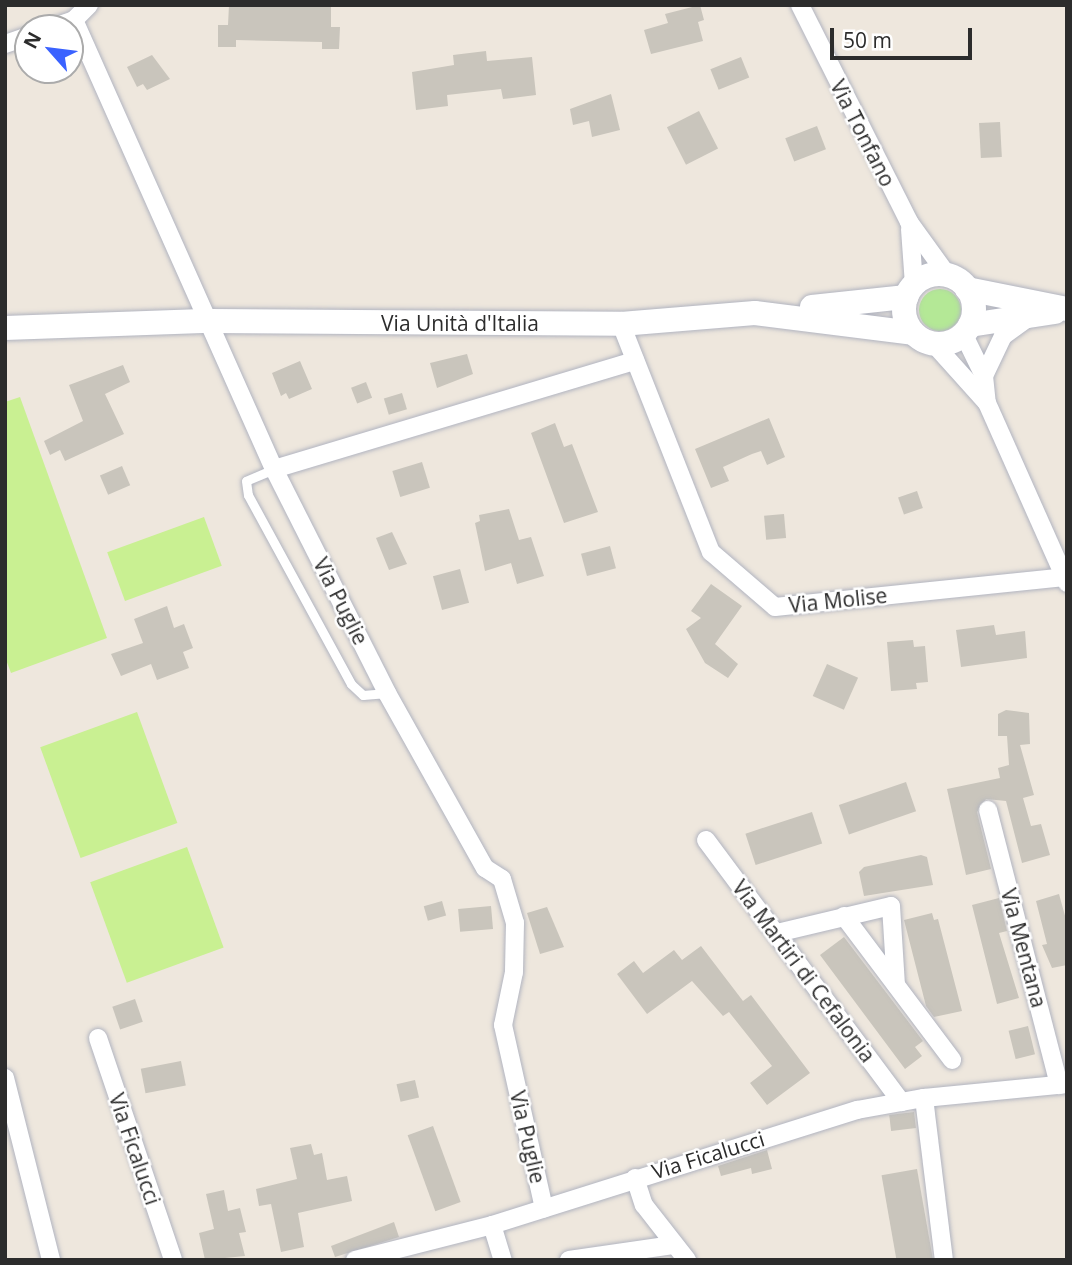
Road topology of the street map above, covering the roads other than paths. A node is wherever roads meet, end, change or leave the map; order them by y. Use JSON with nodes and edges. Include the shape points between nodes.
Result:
{"nodes":[{"id":1,"x":800,"y":5,"type":"edge"},
{"id":2,"x":84,"y":42,"type":"edge"},
{"id":3,"x":909,"y":222,"type":"junction"},
{"id":4,"x":958,"y":282,"type":"junction"},
{"id":5,"x":910,"y":291,"type":"junction"},
{"id":6,"x":1067,"y":309,"type":"edge"},
{"id":7,"x":755,"y":313,"type":"junction"},
{"id":8,"x":1032,"y":316,"type":"junction"},
{"id":9,"x":210,"y":321,"type":"junction"},
{"id":10,"x":621,"y":324,"type":"junction"},
{"id":11,"x":5,"y":328,"type":"edge"},
{"id":12,"x":966,"y":329,"type":"junction"},
{"id":13,"x":924,"y":338,"type":"junction"},
{"id":14,"x":635,"y":361,"type":"junction"},
{"id":15,"x":984,"y":376,"type":"junction"},
{"id":16,"x":987,"y":402,"type":"junction"},
{"id":17,"x":274,"y":469,"type":"junction"},
{"id":18,"x":1065,"y":580,"type":"edge"},
{"id":19,"x":387,"y":694,"type":"junction"},
{"id":20,"x":988,"y":810,"type":"dead end"},
{"id":21,"x":706,"y":840,"type":"dead end"},
{"id":22,"x":844,"y":916,"type":"junction"},
{"id":23,"x":776,"y":933,"type":"junction"},
{"id":24,"x":896,"y":985,"type":"junction"},
{"id":25,"x":98,"y":1038,"type":"dead end"},
{"id":26,"x":952,"y":1060,"type":"dead end"},
{"id":27,"x":5,"y":1078,"type":"edge"},
{"id":28,"x":1063,"y":1085,"type":"edge"},
{"id":29,"x":923,"y":1098,"type":"junction"},
{"id":30,"x":901,"y":1102,"type":"junction"},
{"id":31,"x":635,"y":1178,"type":"junction"},
{"id":32,"x":544,"y":1208,"type":"junction"},
{"id":33,"x":492,"y":1225,"type":"junction"},
{"id":34,"x":673,"y":1245,"type":"junction"},
{"id":35,"x":51,"y":1260,"type":"edge"},
{"id":36,"x":173,"y":1260,"type":"edge"},
{"id":37,"x":355,"y":1260,"type":"edge"},
{"id":38,"x":503,"y":1260,"type":"edge"},
{"id":39,"x":569,"y":1260,"type":"edge"},
{"id":40,"x":687,"y":1260,"type":"edge"},
{"id":41,"x":944,"y":1260,"type":"edge"}],
"edges":[{"from":1,"to":3,"type":"street","name":"Via Tonfano"},
{"from":2,"to":9,"type":"street","name":"Via Puglie"},
{"from":3,"to":4,"type":"street"},
{"from":3,"to":5,"type":"street"},
{"from":4,"to":5,"type":"main road","via":[[926,276]]},
{"from":4,"to":6,"type":"main road"},
{"from":4,"to":12,"type":"main road","via":[[973,307]]},
{"from":5,"to":7,"type":"main road"},
{"from":5,"to":13,"type":"main road","via":[[904,312]]},
{"from":6,"to":8,"type":"main road"},
{"from":7,"to":10,"type":"main road","name":"Via Unità d'Italia"},
{"from":7,"to":13,"type":"main road","name":"Via Unità d'Italia"},
{"from":8,"to":12,"type":"main road"},
{"from":8,"to":15,"type":"street","via":[[1003,336]]},
{"from":9,"to":10,"type":"main road","name":"Via Unità d'Italia"},
{"from":9,"to":11,"type":"main road","name":"Via Unità d'Italia"},
{"from":9,"to":17,"type":"street","name":"Via Puglie"},
{"from":10,"to":14,"type":"street","name":"Via Molise"},
{"from":12,"to":13,"type":"main road","via":[[950,342]]},
{"from":12,"to":15,"type":"street"},
{"from":13,"to":16,"type":"street"},
{"from":14,"to":17,"type":"street"},
{"from":14,"to":18,"type":"street","name":"Via Molise","via":[[711,552],[775,607]]},
{"from":15,"to":16,"type":"street"},
{"from":16,"to":18,"type":"street"},
{"from":17,"to":19,"type":"street","name":"Via Puglie"},
{"from":17,"to":19,"type":"lane","via":[[246,481],[248,495],[351,684],[363,695]]},
{"from":19,"to":32,"type":"street","name":"Via Puglie","via":[[485,868],[502,879],[515,923],[514,971],[503,1025]]},
{"from":20,"to":28,"type":"street","name":"Via Mentana"},
{"from":21,"to":23,"type":"street","name":"Via Martiri di Cefalonia"},
{"from":22,"to":23,"type":"street"},
{"from":22,"to":24,"type":"street"},
{"from":22,"to":24,"type":"street","via":[[891,906]]},
{"from":23,"to":30,"type":"street","name":"Via Martiri di Cefalonia"},
{"from":24,"to":26,"type":"street"},
{"from":25,"to":36,"type":"street","name":"Via Ficalucci"},
{"from":27,"to":35,"type":"street"},
{"from":28,"to":29,"type":"street","name":"Via Ficalucci"},
{"from":29,"to":30,"type":"street","name":"Via Ficalucci"},
{"from":29,"to":41,"type":"street"},
{"from":30,"to":31,"type":"street","name":"Via Ficalucci","via":[[857,1110]]},
{"from":31,"to":32,"type":"street","name":"Via Ficalucci"},
{"from":31,"to":34,"type":"street","via":[[644,1205]]},
{"from":32,"to":33,"type":"street","name":"Via Ficalucci"},
{"from":33,"to":37,"type":"street","name":"Via Ficalucci"},
{"from":33,"to":38,"type":"street"},
{"from":34,"to":39,"type":"street"},
{"from":34,"to":40,"type":"street"}]}
